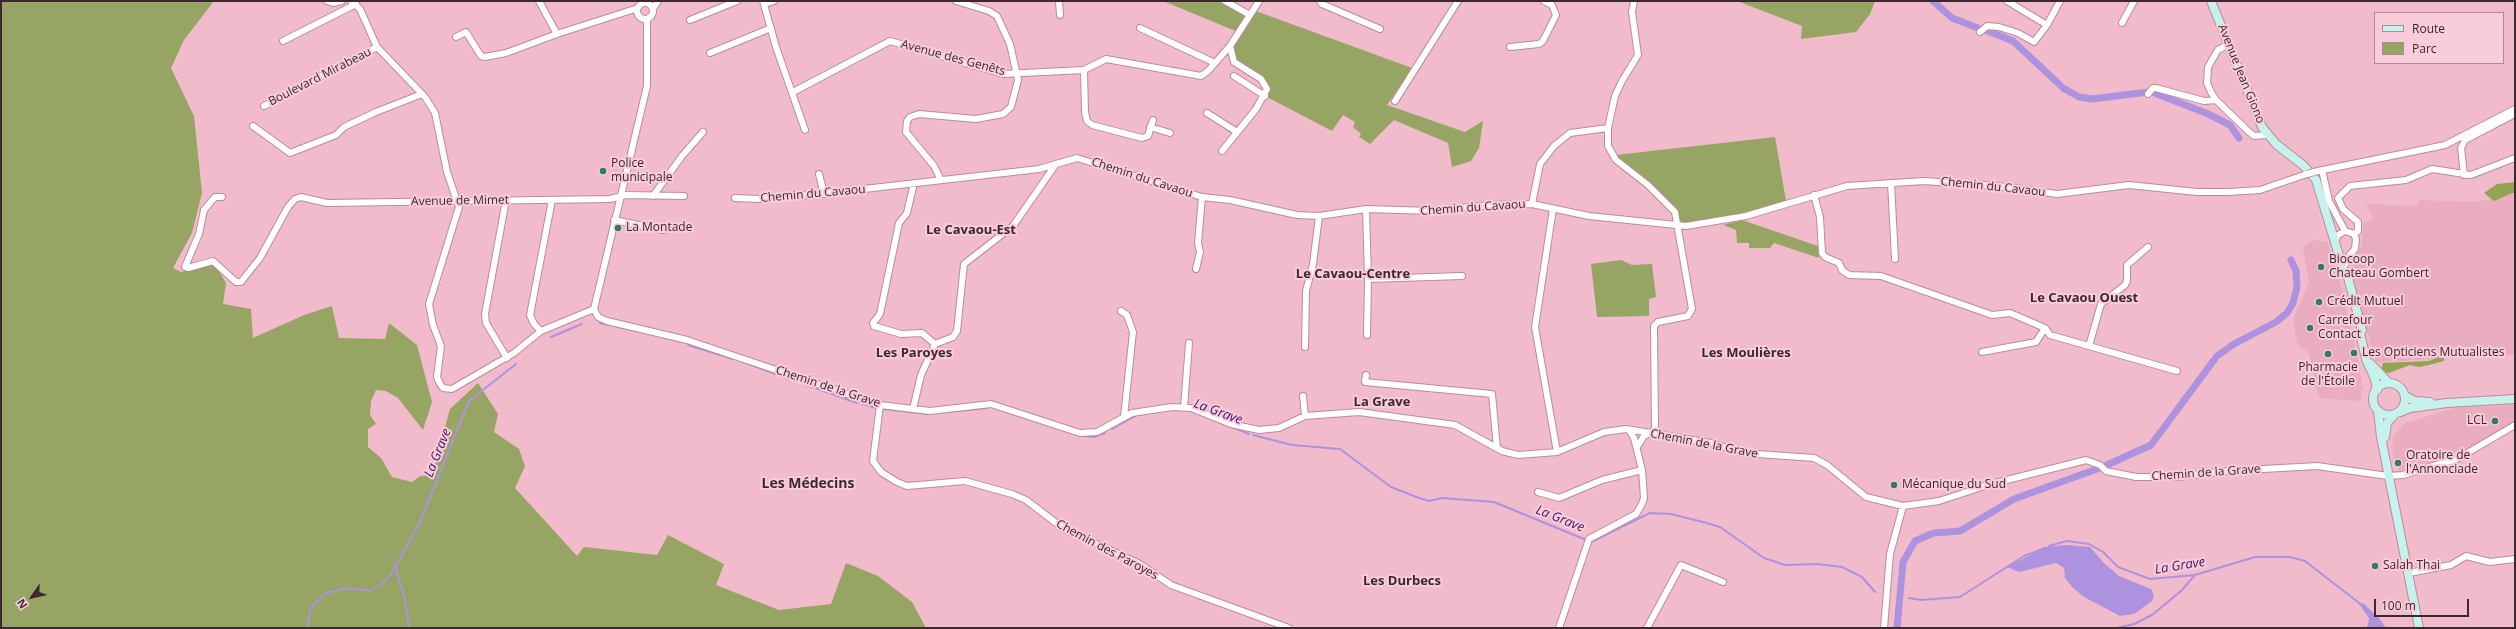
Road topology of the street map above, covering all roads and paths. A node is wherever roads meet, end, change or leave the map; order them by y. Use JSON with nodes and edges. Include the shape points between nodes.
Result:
{"nodes":[{"id":1,"x":327,"y":1,"type":"edge"},
{"id":2,"x":342,"y":1,"type":"edge"},
{"id":3,"x":539,"y":1,"type":"edge"},
{"id":4,"x":658,"y":1,"type":"edge"},
{"id":5,"x":737,"y":1,"type":"edge"},
{"id":6,"x":774,"y":1,"type":"edge"},
{"id":7,"x":956,"y":1,"type":"edge"},
{"id":8,"x":1059,"y":1,"type":"edge"},
{"id":9,"x":1225,"y":1,"type":"edge"},
{"id":10,"x":1258,"y":1,"type":"edge"},
{"id":11,"x":1320,"y":1,"type":"edge"},
{"id":12,"x":1458,"y":1,"type":"edge"},
{"id":13,"x":1544,"y":1,"type":"edge"},
{"id":14,"x":1634,"y":1,"type":"edge"},
{"id":15,"x":2007,"y":1,"type":"edge"},
{"id":16,"x":2060,"y":1,"type":"edge"},
{"id":17,"x":2134,"y":1,"type":"edge"},
{"id":18,"x":2210,"y":1,"type":"edge"},
{"id":19,"x":353,"y":2,"type":"edge"},
{"id":20,"x":644,"y":3,"type":"edge"},
{"id":21,"x":764,"y":3,"type":"edge"},
{"id":22,"x":653,"y":9,"type":"junction"},
{"id":23,"x":628,"y":11,"type":"junction"},
{"id":24,"x":1060,"y":15,"type":"dead end"},
{"id":25,"x":1250,"y":15,"type":"junction"},
{"id":26,"x":638,"y":16,"type":"junction"},
{"id":27,"x":647,"y":19,"type":"junction"},
{"id":28,"x":690,"y":20,"type":"dead end"},
{"id":29,"x":2122,"y":23,"type":"dead end"},
{"id":30,"x":2047,"y":25,"type":"junction"},
{"id":31,"x":771,"y":28,"type":"junction"},
{"id":32,"x":1140,"y":28,"type":"dead end"},
{"id":33,"x":1380,"y":29,"type":"dead end"},
{"id":34,"x":1981,"y":30,"type":"dead end"},
{"id":35,"x":556,"y":34,"type":"junction"},
{"id":36,"x":456,"y":37,"type":"dead end"},
{"id":37,"x":283,"y":41,"type":"dead end"},
{"id":38,"x":2229,"y":44,"type":"junction"},
{"id":39,"x":1230,"y":46,"type":"junction"},
{"id":40,"x":377,"y":47,"type":"junction"},
{"id":41,"x":1510,"y":47,"type":"dead end"},
{"id":42,"x":710,"y":53,"type":"dead end"},
{"id":43,"x":1215,"y":63,"type":"junction"},
{"id":44,"x":1084,"y":70,"type":"junction"},
{"id":45,"x":1018,"y":73,"type":"junction"},
{"id":46,"x":1234,"y":76,"type":"dead end"},
{"id":47,"x":793,"y":92,"type":"junction"},
{"id":48,"x":2150,"y":92,"type":"dead end"},
{"id":49,"x":422,"y":94,"type":"junction"},
{"id":50,"x":1265,"y":96,"type":"junction"},
{"id":51,"x":2216,"y":100,"type":"junction"},
{"id":52,"x":1395,"y":101,"type":"dead end"},
{"id":53,"x":264,"y":106,"type":"dead end"},
{"id":54,"x":2515,"y":109,"type":"edge"},
{"id":55,"x":1207,"y":113,"type":"dead end"},
{"id":56,"x":2515,"y":114,"type":"edge"},
{"id":57,"x":1153,"y":120,"type":"dead end"},
{"id":58,"x":253,"y":126,"type":"dead end"},
{"id":59,"x":1150,"y":127,"type":"junction"},
{"id":60,"x":1608,"y":128,"type":"junction"},
{"id":61,"x":805,"y":130,"type":"dead end"},
{"id":62,"x":703,"y":132,"type":"dead end"},
{"id":63,"x":1237,"y":132,"type":"junction"},
{"id":64,"x":1170,"y":133,"type":"dead end"},
{"id":65,"x":2267,"y":135,"type":"junction"},
{"id":66,"x":1222,"y":152,"type":"dead end"},
{"id":67,"x":2515,"y":158,"type":"edge"},
{"id":68,"x":1056,"y":164,"type":"junction"},
{"id":69,"x":2315,"y":172,"type":"junction"},
{"id":70,"x":819,"y":174,"type":"dead end"},
{"id":71,"x":2464,"y":175,"type":"junction"},
{"id":72,"x":941,"y":180,"type":"junction"},
{"id":73,"x":914,"y":183,"type":"junction"},
{"id":74,"x":1891,"y":183,"type":"junction"},
{"id":75,"x":824,"y":194,"type":"junction"},
{"id":76,"x":1814,"y":195,"type":"junction"},
{"id":77,"x":620,"y":196,"type":"junction"},
{"id":78,"x":653,"y":196,"type":"junction"},
{"id":79,"x":684,"y":196,"type":"dead end"},
{"id":80,"x":222,"y":197,"type":"dead end"},
{"id":81,"x":1202,"y":197,"type":"junction"},
{"id":82,"x":735,"y":198,"type":"dead end"},
{"id":83,"x":506,"y":200,"type":"junction"},
{"id":84,"x":552,"y":200,"type":"junction"},
{"id":85,"x":456,"y":201,"type":"junction"},
{"id":86,"x":1532,"y":204,"type":"junction"},
{"id":87,"x":1366,"y":209,"type":"junction"},
{"id":88,"x":1553,"y":209,"type":"junction"},
{"id":89,"x":1319,"y":216,"type":"junction"},
{"id":90,"x":614,"y":220,"type":"junction"},
{"id":91,"x":1678,"y":225,"type":"junction"},
{"id":92,"x":663,"y":230,"type":"dead end"},
{"id":93,"x":2345,"y":231,"type":"junction"},
{"id":94,"x":2354,"y":234,"type":"junction"},
{"id":95,"x":2334,"y":242,"type":"junction"},
{"id":96,"x":2148,"y":247,"type":"dead end"},
{"id":97,"x":1895,"y":259,"type":"dead end"},
{"id":98,"x":1196,"y":269,"type":"dead end"},
{"id":99,"x":2344,"y":271,"type":"junction"},
{"id":100,"x":1462,"y":276,"type":"dead end"},
{"id":101,"x":1368,"y":279,"type":"junction"},
{"id":102,"x":594,"y":309,"type":"junction"},
{"id":103,"x":1121,"y":311,"type":"dead end"},
{"id":104,"x":2045,"y":328,"type":"junction"},
{"id":105,"x":541,"y":331,"type":"junction"},
{"id":106,"x":1367,"y":335,"type":"dead end"},
{"id":107,"x":1189,"y":343,"type":"dead end"},
{"id":108,"x":935,"y":344,"type":"junction"},
{"id":109,"x":2089,"y":346,"type":"junction"},
{"id":110,"x":1305,"y":347,"type":"dead end"},
{"id":111,"x":1982,"y":352,"type":"dead end"},
{"id":112,"x":507,"y":358,"type":"junction"},
{"id":113,"x":2366,"y":359,"type":"junction"},
{"id":114,"x":2177,"y":371,"type":"dead end"},
{"id":115,"x":1366,"y":374,"type":"dead end"},
{"id":116,"x":2389,"y":383,"type":"junction"},
{"id":117,"x":2376,"y":390,"type":"junction"},
{"id":118,"x":1303,"y":396,"type":"dead end"},
{"id":119,"x":2405,"y":396,"type":"junction"},
{"id":120,"x":2515,"y":400,"type":"edge"},
{"id":121,"x":2447,"y":403,"type":"junction"},
{"id":122,"x":880,"y":405,"type":"junction"},
{"id":123,"x":1184,"y":407,"type":"junction"},
{"id":124,"x":913,"y":409,"type":"junction"},
{"id":125,"x":2378,"y":411,"type":"junction"},
{"id":126,"x":2397,"y":413,"type":"junction"},
{"id":127,"x":1305,"y":416,"type":"junction"},
{"id":128,"x":1124,"y":417,"type":"junction"},
{"id":129,"x":2515,"y":425,"type":"edge"},
{"id":130,"x":1629,"y":430,"type":"junction"},
{"id":131,"x":1650,"y":434,"type":"junction"},
{"id":132,"x":1637,"y":447,"type":"junction"},
{"id":133,"x":1497,"y":448,"type":"junction"},
{"id":134,"x":1557,"y":452,"type":"junction"},
{"id":135,"x":2384,"y":455,"type":"junction"},
{"id":136,"x":1642,"y":470,"type":"junction"},
{"id":137,"x":2388,"y":476,"type":"junction"},
{"id":138,"x":1538,"y":492,"type":"dead end"},
{"id":139,"x":1903,"y":506,"type":"junction"},
{"id":140,"x":2515,"y":559,"type":"edge"},
{"id":141,"x":2409,"y":573,"type":"junction"},
{"id":142,"x":1723,"y":582,"type":"dead end"},
{"id":143,"x":1289,"y":628,"type":"edge"},
{"id":144,"x":1559,"y":628,"type":"edge"},
{"id":145,"x":1647,"y":628,"type":"edge"},
{"id":146,"x":1884,"y":628,"type":"edge"},
{"id":147,"x":2419,"y":628,"type":"edge"}],
"edges":[{"from":1,"to":2,"type":"street"},
{"from":3,"to":35,"type":"street"},
{"from":4,"to":22,"type":"street"},
{"from":5,"to":28,"type":"street"},
{"from":6,"to":21,"type":"street"},
{"from":7,"to":45,"type":"street","via":[[997,16],[1010,44]]},
{"from":8,"to":24,"type":"street"},
{"from":9,"to":25,"type":"street"},
{"from":10,"to":25,"type":"street","name":"Avenue des Genêts"},
{"from":11,"to":33,"type":"street"},
{"from":12,"to":52,"type":"street"},
{"from":13,"to":41,"type":"street","via":[[1552,5],[1556,15],[1543,40],[1539,44]]},
{"from":14,"to":60,"type":"street","via":[[1632,12],[1638,55],[1615,96]]},
{"from":15,"to":30,"type":"street"},
{"from":16,"to":30,"type":"street"},
{"from":17,"to":29,"type":"street"},
{"from":18,"to":38,"type":"street","name":"Avenue Jean Giono"},
{"from":19,"to":37,"type":"street"},
{"from":19,"to":40,"type":"street"},
{"from":20,"to":22,"type":"street"},
{"from":20,"to":23,"type":"street"},
{"from":20,"to":26,"type":"street"},
{"from":21,"to":31,"type":"street"},
{"from":22,"to":27,"type":"street","via":[[653,14]]},
{"from":23,"to":26,"type":"street"},
{"from":23,"to":35,"type":"street"},
{"from":25,"to":39,"type":"street","name":"Avenue des Genêts"},
{"from":26,"to":27,"type":"street"},
{"from":27,"to":77,"type":"street","via":[[647,86]]},
{"from":30,"to":34,"type":"street","via":[[2034,42],[1999,27]]},
{"from":31,"to":42,"type":"street"},
{"from":31,"to":47,"type":"street"},
{"from":32,"to":43,"type":"street"},
{"from":35,"to":36,"type":"street","via":[[506,53],[482,57],[466,32]]},
{"from":38,"to":51,"type":"street","via":[[2218,50],[2208,67],[2207,83]]},
{"from":38,"to":65,"type":"street","name":"Avenue Jean Giono","via":[[2256,117]]},
{"from":39,"to":43,"type":"street","name":"Avenue des Genêts"},
{"from":39,"to":50,"type":"street","via":[[1234,62],[1266,84]]},
{"from":40,"to":49,"type":"street"},
{"from":40,"to":53,"type":"street","name":"Boulevard Mirabeau"},
{"from":43,"to":44,"type":"street","name":"Avenue des Genêts","via":[[1201,76],[1106,59]]},
{"from":44,"to":45,"type":"street","name":"Avenue des Genêts"},
{"from":44,"to":59,"type":"street","via":[[1085,112],[1087,120],[1092,125],[1142,138],[1148,136]]},
{"from":45,"to":47,"type":"street","name":"Avenue des Genêts","via":[[1003,74],[890,40]]},
{"from":45,"to":72,"type":"street","via":[[1011,107],[1003,114],[976,119],[919,114],[907,121],[906,132],[934,166]]},
{"from":46,"to":50,"type":"street"},
{"from":47,"to":61,"type":"street"},
{"from":48,"to":51,"type":"street","via":[[2156,88],[2204,101]]},
{"from":49,"to":58,"type":"street","via":[[344,127],[336,135],[290,153]]},
{"from":49,"to":85,"type":"street","via":[[435,113],[447,172]]},
{"from":50,"to":63,"type":"street"},
{"from":51,"to":65,"type":"street","via":[[2254,136]]},
{"from":54,"to":69,"type":"street","name":"Chemin du Cavaou","via":[[2444,145]]},
{"from":55,"to":63,"type":"street"},
{"from":56,"to":71,"type":"street","via":[[2464,140],[2461,148]]},
{"from":57,"to":59,"type":"street"},
{"from":59,"to":64,"type":"street"},
{"from":60,"to":86,"type":"street","via":[[1570,133],[1554,146],[1540,164]]},
{"from":60,"to":91,"type":"street","via":[[1610,151],[1616,160],[1667,202],[1675,212]]},
{"from":62,"to":78,"type":"street"},
{"from":63,"to":66,"type":"street"},
{"from":65,"to":69,"type":"street","name":"Avenue Jean Giono"},
{"from":67,"to":71,"type":"street","via":[[2471,175]]},
{"from":68,"to":72,"type":"street","name":"Chemin du Cavaou","via":[[1039,169]]},
{"from":68,"to":81,"type":"street","name":"Chemin du Cavaou","via":[[1068,158],[1081,158]]},
{"from":68,"to":108,"type":"street","via":[[1013,226],[964,264],[957,332],[953,337]]},
{"from":69,"to":74,"type":"street","name":"Chemin du Cavaou","via":[[2260,190],[2216,192],[2129,185],[2057,194],[1962,183]]},
{"from":69,"to":93,"type":"street"},
{"from":69,"to":95,"type":"street"},
{"from":70,"to":75,"type":"street"},
{"from":71,"to":94,"type":"street","via":[[2432,169],[2406,180],[2350,186],[2338,198],[2343,209],[2358,222],[2358,231]]},
{"from":72,"to":73,"type":"street","name":"Chemin du Cavaou"},
{"from":73,"to":75,"type":"street","name":"Chemin du Cavaou"},
{"from":73,"to":108,"type":"street","via":[[907,213],[899,224],[880,314],[873,323],[874,326],[901,334],[922,333]]},
{"from":74,"to":76,"type":"street","name":"Chemin du Cavaou","via":[[1847,186]]},
{"from":74,"to":97,"type":"street"},
{"from":75,"to":82,"type":"street","name":"Chemin du Cavaou","via":[[761,199]]},
{"from":76,"to":91,"type":"street","name":"Chemin du Cavaou","via":[[1746,216],[1714,223]]},
{"from":76,"to":104,"type":"street","via":[[1820,217],[1822,253],[1825,258],[1839,263],[1842,270],[1849,275],[1881,276],[1992,315],[2010,313]]},
{"from":77,"to":78,"type":"street"},
{"from":77,"to":84,"type":"street","name":"Avenue de Mimet","via":[[610,199]]},
{"from":77,"to":90,"type":"street"},
{"from":78,"to":79,"type":"street"},
{"from":80,"to":85,"type":"street","name":"Avenue de Mimet","via":[[215,197],[204,210],[199,234],[184,267],[213,261],[236,282],[241,282],[260,258],[295,199],[302,197],[327,203]]},
{"from":81,"to":89,"type":"street","name":"Chemin du Cavaou","via":[[1230,200],[1274,211]]},
{"from":81,"to":98,"type":"street","via":[[1198,243],[1200,252]]},
{"from":83,"to":84,"type":"street","name":"Avenue de Mimet"},
{"from":83,"to":85,"type":"street","name":"Avenue de Mimet"},
{"from":83,"to":112,"type":"street","via":[[485,314],[486,323]]},
{"from":84,"to":105,"type":"street","via":[[530,315]]},
{"from":85,"to":112,"type":"street","via":[[459,207],[429,304],[432,324],[441,346],[437,377],[443,388],[449,390]]},
{"from":86,"to":87,"type":"street","name":"Chemin du Cavaou","via":[[1490,204],[1432,211]]},
{"from":86,"to":88,"type":"street","name":"Chemin du Cavaou"},
{"from":87,"to":89,"type":"street","name":"Chemin du Cavaou"},
{"from":87,"to":101,"type":"street"},
{"from":88,"to":91,"type":"street","name":"Chemin du Cavaou","via":[[1589,216]]},
{"from":88,"to":134,"type":"street","via":[[1535,327]]},
{"from":89,"to":110,"type":"street","via":[[1313,264],[1306,292]]},
{"from":90,"to":92,"type":"street"},
{"from":90,"to":102,"type":"street"},
{"from":91,"to":131,"type":"street","via":[[1692,309],[1688,316],[1658,322],[1654,326],[1655,430]]},
{"from":93,"to":94,"type":"street"},
{"from":93,"to":95,"type":"street","via":[[2338,235]]},
{"from":94,"to":99,"type":"street","via":[[2355,248],[2348,257]]},
{"from":95,"to":99,"type":"street"},
{"from":96,"to":109,"type":"street","via":[[2128,265],[2125,285],[2101,304]]},
{"from":99,"to":113,"type":"street","via":[[2362,330],[2360,334]]},
{"from":100,"to":101,"type":"street"},
{"from":101,"to":106,"type":"street"},
{"from":102,"to":105,"type":"street"},
{"from":102,"to":122,"type":"street","name":"Chemin de la Grave","via":[[598,317],[607,321],[687,340]]},
{"from":103,"to":128,"type":"street","via":[[1127,315],[1133,332]]},
{"from":104,"to":109,"type":"street","via":[[2050,335]]},
{"from":104,"to":111,"type":"street","via":[[2036,342]]},
{"from":105,"to":112,"type":"street"},
{"from":107,"to":123,"type":"street"},
{"from":108,"to":124,"type":"street","via":[[921,375]]},
{"from":109,"to":114,"type":"street"},
{"from":113,"to":116,"type":"street"},
{"from":113,"to":117,"type":"street","via":[[2375,379]]},
{"from":115,"to":133,"type":"street","via":[[1365,382],[1492,394]]},
{"from":116,"to":117,"type":"street"},
{"from":116,"to":119,"type":"street","via":[[2399,387]]},
{"from":117,"to":125,"type":"street","via":[[2374,399]]},
{"from":118,"to":127,"type":"street"},
{"from":119,"to":121,"type":"street","via":[[2415,401]]},
{"from":119,"to":126,"type":"street","via":[[2403,408]]},
{"from":120,"to":121,"type":"street"},
{"from":121,"to":126,"type":"street","via":[[2410,408]]},
{"from":122,"to":124,"type":"street","name":"Chemin de la Grave"},
{"from":122,"to":143,"type":"street","name":"Chemin des Paroyes","via":[[873,461],[881,472],[897,482],[907,486],[965,481],[1012,494],[1026,500],[1064,529],[1140,564],[1171,585]]},
{"from":123,"to":127,"type":"street","name":"Chemin de la Grave","via":[[1247,429],[1259,430],[1279,428]]},
{"from":123,"to":128,"type":"street","name":"Chemin de la Grave","via":[[1154,408]]},
{"from":124,"to":128,"type":"street","name":"Chemin de la Grave","via":[[930,410],[991,404],[1080,433],[1097,432]]},
{"from":125,"to":126,"type":"street","via":[[2388,416]]},
{"from":125,"to":135,"type":"street"},
{"from":126,"to":135,"type":"street","via":[[2385,428]]},
{"from":127,"to":133,"type":"street","name":"Chemin de la Grave","via":[[1360,412],[1422,419],[1455,425]]},
{"from":129,"to":137,"type":"street","name":"Chemin de la Grave","via":[[2457,459],[2426,470]]},
{"from":130,"to":131,"type":"street","name":"Chemin de la Grave"},
{"from":130,"to":132,"type":"street"},
{"from":130,"to":134,"type":"street","name":"Chemin de la Grave","via":[[1614,429],[1604,432]]},
{"from":131,"to":132,"type":"street","via":[[1644,436]]},
{"from":131,"to":139,"type":"street","name":"Chemin de la Grave","via":[[1711,443],[1743,453],[1814,458],[1827,465],[1866,497]]},
{"from":132,"to":136,"type":"street"},
{"from":133,"to":134,"type":"street","name":"Chemin de la Grave","via":[[1518,455]]},
{"from":135,"to":137,"type":"street"},
{"from":136,"to":138,"type":"street","via":[[1602,480],[1559,498]]},
{"from":136,"to":144,"type":"street","via":[[1644,498],[1640,510],[1589,539]]},
{"from":137,"to":139,"type":"street","name":"Chemin de la Grave","via":[[2328,466],[2227,471],[2177,477],[2124,476],[2086,460],[1991,484],[1939,501]]},
{"from":137,"to":141,"type":"street"},
{"from":139,"to":146,"type":"street","via":[[1890,554]]},
{"from":140,"to":141,"type":"street","via":[[2490,562],[2466,556],[2451,565]]},
{"from":141,"to":147,"type":"street"},
{"from":142,"to":145,"type":"street","via":[[1681,565]]}]}
